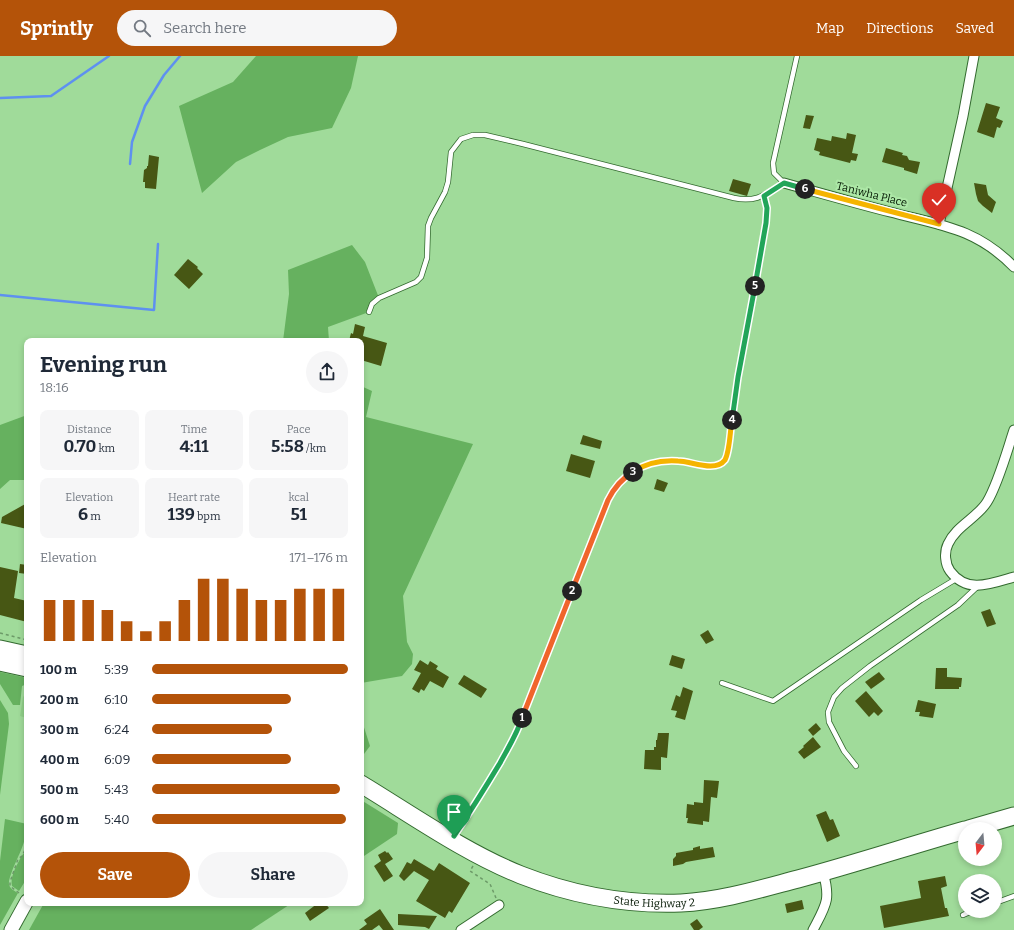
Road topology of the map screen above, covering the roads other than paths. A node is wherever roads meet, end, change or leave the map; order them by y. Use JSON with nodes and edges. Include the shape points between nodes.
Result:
{"nodes":[{"id":1,"x":797,"y":56,"type":"edge"},
{"id":2,"x":974,"y":56,"type":"edge"},
{"id":3,"x":784,"y":183,"type":"junction"},
{"id":4,"x":939,"y":224,"type":"junction"},
{"id":5,"x":1014,"y":267,"type":"edge"},
{"id":6,"x":369,"y":312,"type":"dead end"},
{"id":7,"x":1013,"y":434,"type":"edge"},
{"id":8,"x":1014,"y":577,"type":"edge"},
{"id":9,"x":956,"y":579,"type":"junction"},
{"id":10,"x":979,"y":586,"type":"junction"},
{"id":11,"x":0,"y":649,"type":"edge"},
{"id":12,"x":24,"y":654,"type":"edge"},
{"id":13,"x":0,"y":662,"type":"edge"},
{"id":14,"x":24,"y":667,"type":"edge"},
{"id":15,"x":722,"y":683,"type":"dead end"},
{"id":16,"x":856,"y":766,"type":"dead end"},
{"id":17,"x":364,"y":786,"type":"edge"},
{"id":18,"x":1014,"y":816,"type":"edge"},
{"id":19,"x":993,"y":822,"type":"edge"},
{"id":20,"x":958,"y":832,"type":"edge"},
{"id":21,"x":823,"y":872,"type":"junction"},
{"id":22,"x":1014,"y":896,"type":"edge"},
{"id":23,"x":23,"y":897,"type":"edge"},
{"id":24,"x":1002,"y":900,"type":"edge"},
{"id":25,"x":499,"y":905,"type":"road end"},
{"id":26,"x":11,"y":930,"type":"edge"},
{"id":27,"x":461,"y":930,"type":"edge"},
{"id":28,"x":813,"y":930,"type":"edge"}],
"edges":[{"from":1,"to":3,"type":"lane","via":[[773,163],[774,173]]},
{"from":2,"to":4,"type":"street"},
{"from":3,"to":4,"type":"street","name":"Taniwha Place"},
{"from":3,"to":6,"type":"lane","via":[[764,196],[748,200],[734,198],[523,144],[485,135],[473,135],[461,139],[451,152],[445,192],[428,226],[427,258],[422,277],[379,298],[372,304]]},
{"from":4,"to":5,"type":"street","name":"Taniwha Place","via":[[966,232],[983,241],[1004,256]]},
{"from":7,"to":9,"type":"street","via":[[987,503],[954,534],[948,544],[946,561]]},
{"from":8,"to":10,"type":"street"},
{"from":9,"to":10,"type":"street"},
{"from":9,"to":15,"type":"lane","via":[[920,600],[772,701]]},
{"from":10,"to":16,"type":"lane","via":[[958,605],[870,666],[834,697],[828,712],[829,722],[844,751]]},
{"from":11,"to":12,"type":"highway"},
{"from":13,"to":14,"type":"highway"},
{"from":17,"to":21,"type":"highway","name":"State Highway 2","via":[[479,856],[520,875],[590,896],[634,902],[676,903],[711,900]]},
{"from":18,"to":19,"type":"highway"},
{"from":20,"to":21,"type":"highway","name":"State Highway 2"},
{"from":21,"to":28,"type":"street","via":[[828,899]]},
{"from":22,"to":24,"type":"lane"},
{"from":23,"to":26,"type":"street"},
{"from":25,"to":27,"type":"street"}]}
